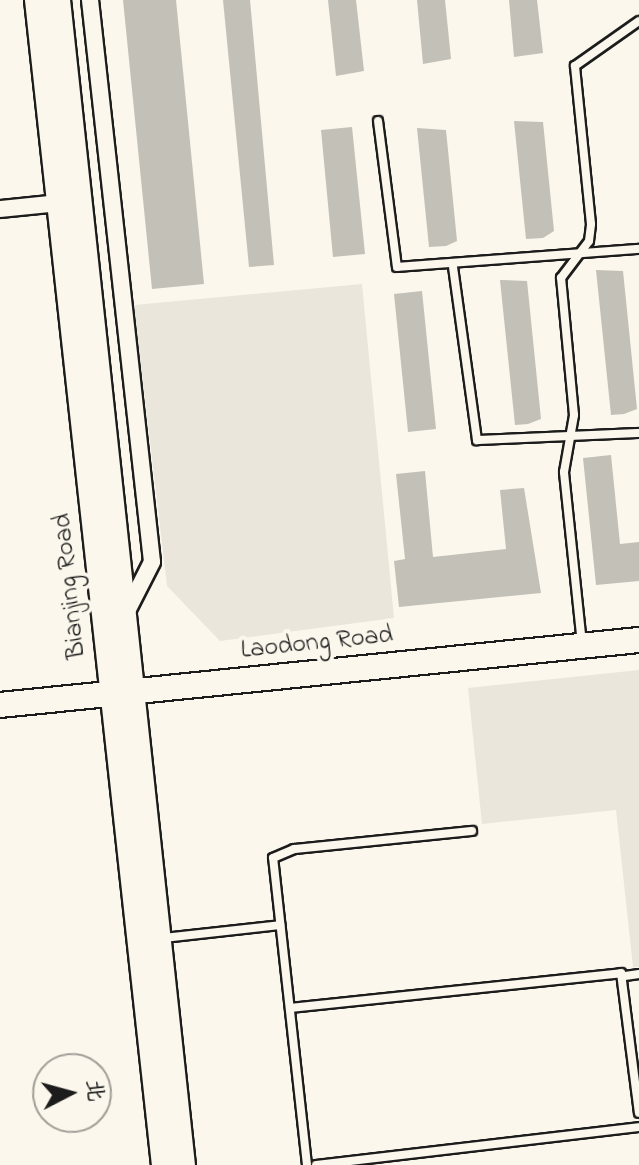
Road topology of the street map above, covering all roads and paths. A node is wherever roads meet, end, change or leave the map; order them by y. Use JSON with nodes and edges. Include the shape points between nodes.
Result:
{"nodes":[{"id":1,"x":37,"y":0,"type":"edge"},
{"id":2,"x":58,"y":0,"type":"edge"},
{"id":3,"x":90,"y":0,"type":"edge"},
{"id":4,"x":639,"y":21,"type":"edge"},
{"id":5,"x":378,"y":121,"type":"dead end"},
{"id":6,"x":59,"y":203,"type":"junction"},
{"id":7,"x":0,"y":209,"type":"edge"},
{"id":8,"x":639,"y":249,"type":"edge"},
{"id":9,"x":575,"y":255,"type":"junction"},
{"id":10,"x":453,"y":267,"type":"junction"},
{"id":11,"x":639,"y":433,"type":"edge"},
{"id":12,"x":571,"y":439,"type":"junction"},
{"id":13,"x":125,"y":615,"type":"junction"},
{"id":14,"x":639,"y":640,"type":"edge"},
{"id":15,"x":582,"y":646,"type":"junction"},
{"id":16,"x":122,"y":692,"type":"junction"},
{"id":17,"x":0,"y":705,"type":"edge"},
{"id":18,"x":472,"y":831,"type":"dead end"},
{"id":19,"x":280,"y":925,"type":"junction"},
{"id":20,"x":158,"y":939,"type":"junction"},
{"id":21,"x":639,"y":974,"type":"edge"},
{"id":22,"x":625,"y":976,"type":"junction"},
{"id":23,"x":290,"y":1008,"type":"junction"},
{"id":24,"x":639,"y":1113,"type":"edge"},
{"id":25,"x":639,"y":1127,"type":"edge"},
{"id":26,"x":164,"y":1165,"type":"edge"},
{"id":27,"x":183,"y":1165,"type":"edge"},
{"id":28,"x":307,"y":1165,"type":"edge"},
{"id":29,"x":316,"y":1165,"type":"edge"}],
"edges":[{"from":1,"to":6,"type":"main road","name":"Bianjing Road"},
{"from":2,"to":13,"type":"main road","name":"Bianjing Road"},
{"from":3,"to":13,"type":"street","via":[[152,562]]},
{"from":4,"to":9,"type":"lane","via":[[575,66],[591,224],[589,241]]},
{"from":5,"to":10,"type":"lane","via":[[397,267]]},
{"from":6,"to":7,"type":"street"},
{"from":6,"to":16,"type":"main road","name":"Bianjing Road"},
{"from":8,"to":9,"type":"lane"},
{"from":9,"to":10,"type":"lane"},
{"from":9,"to":12,"type":"lane","via":[[561,278]]},
{"from":10,"to":12,"type":"lane","via":[[477,440]]},
{"from":11,"to":12,"type":"lane"},
{"from":12,"to":15,"type":"lane","via":[[564,472]]},
{"from":13,"to":16,"type":"main road","name":"Bianjing Road"},
{"from":14,"to":15,"type":"main road","name":"Laodong Road"},
{"from":15,"to":16,"type":"main road","name":"Laodong Road"},
{"from":16,"to":17,"type":"main road","name":"Laodong Road"},
{"from":16,"to":20,"type":"main road","name":"Bianjing Road"},
{"from":16,"to":26,"type":"main road","name":"Bianjing Road"},
{"from":18,"to":19,"type":"lane","via":[[294,849],[273,858]]},
{"from":19,"to":20,"type":"lane"},
{"from":19,"to":23,"type":"lane"},
{"from":20,"to":27,"type":"main road","name":"Bianjing Road"},
{"from":21,"to":22,"type":"lane"},
{"from":22,"to":23,"type":"lane"},
{"from":22,"to":24,"type":"lane"},
{"from":23,"to":28,"type":"lane"},
{"from":25,"to":29,"type":"lane"}]}
